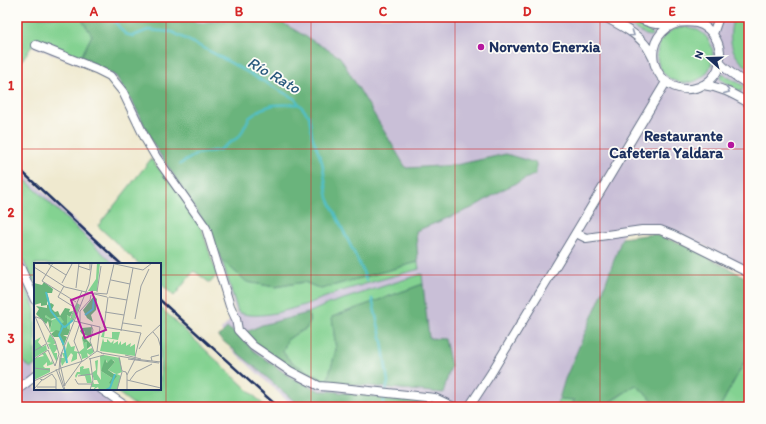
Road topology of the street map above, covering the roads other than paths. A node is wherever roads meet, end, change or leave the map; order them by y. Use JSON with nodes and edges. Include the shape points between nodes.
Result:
{"nodes":[{"id":1,"x":605,"y":17,"type":"edge"},
{"id":2,"x":636,"y":17,"type":"edge"},
{"id":3,"x":719,"y":17,"type":"edge"},
{"id":4,"x":693,"y":19,"type":"edge"},
{"id":5,"x":678,"y":23,"type":"junction"},
{"id":6,"x":713,"y":34,"type":"junction"},
{"id":7,"x":36,"y":45,"type":"dead end"},
{"id":8,"x":653,"y":58,"type":"junction"},
{"id":9,"x":720,"y":62,"type":"junction"},
{"id":10,"x":666,"y":82,"type":"junction"},
{"id":11,"x":703,"y":85,"type":"junction"},
{"id":12,"x":749,"y":85,"type":"edge"},
{"id":13,"x":749,"y":103,"type":"edge"},
{"id":14,"x":576,"y":233,"type":"junction"},
{"id":15,"x":17,"y":264,"type":"edge"},
{"id":16,"x":749,"y":273,"type":"edge"},
{"id":17,"x":34,"y":298,"type":"edge"},
{"id":18,"x":34,"y":377,"type":"edge"},
{"id":19,"x":17,"y":390,"type":"edge"},
{"id":20,"x":102,"y":390,"type":"edge"},
{"id":21,"x":127,"y":407,"type":"edge"},
{"id":22,"x":454,"y":407,"type":"edge"},
{"id":23,"x":469,"y":407,"type":"edge"}],
"edges":[{"from":1,"to":8,"type":"street","one_way":true,"via":[[641,40]]},
{"from":2,"to":5,"type":"street","via":[[655,24]]},
{"from":3,"to":6,"type":"street"},
{"from":4,"to":5,"type":"street"},
{"from":4,"to":6,"type":"street"},
{"from":5,"to":8,"type":"street","via":[[667,28],[659,36],[654,46]]},
{"from":6,"to":9,"type":"street","via":[[718,43]]},
{"from":7,"to":22,"type":"street","via":[[110,76],[123,92],[156,157],[206,228],[238,330],[253,346],[318,386],[435,398]]},
{"from":8,"to":10,"type":"street","via":[[657,72]]},
{"from":9,"to":11,"type":"street","via":[[711,80]]},
{"from":9,"to":12,"type":"street"},
{"from":10,"to":11,"type":"street","via":[[682,89],[693,89]]},
{"from":10,"to":14,"type":"street"},
{"from":11,"to":13,"type":"street","one_way":true,"via":[[714,86]]},
{"from":14,"to":16,"type":"street","via":[[586,238],[660,230]]},
{"from":14,"to":23,"type":"street"},
{"from":15,"to":17,"type":"street"},
{"from":18,"to":19,"type":"street"},
{"from":20,"to":21,"type":"street"}]}
